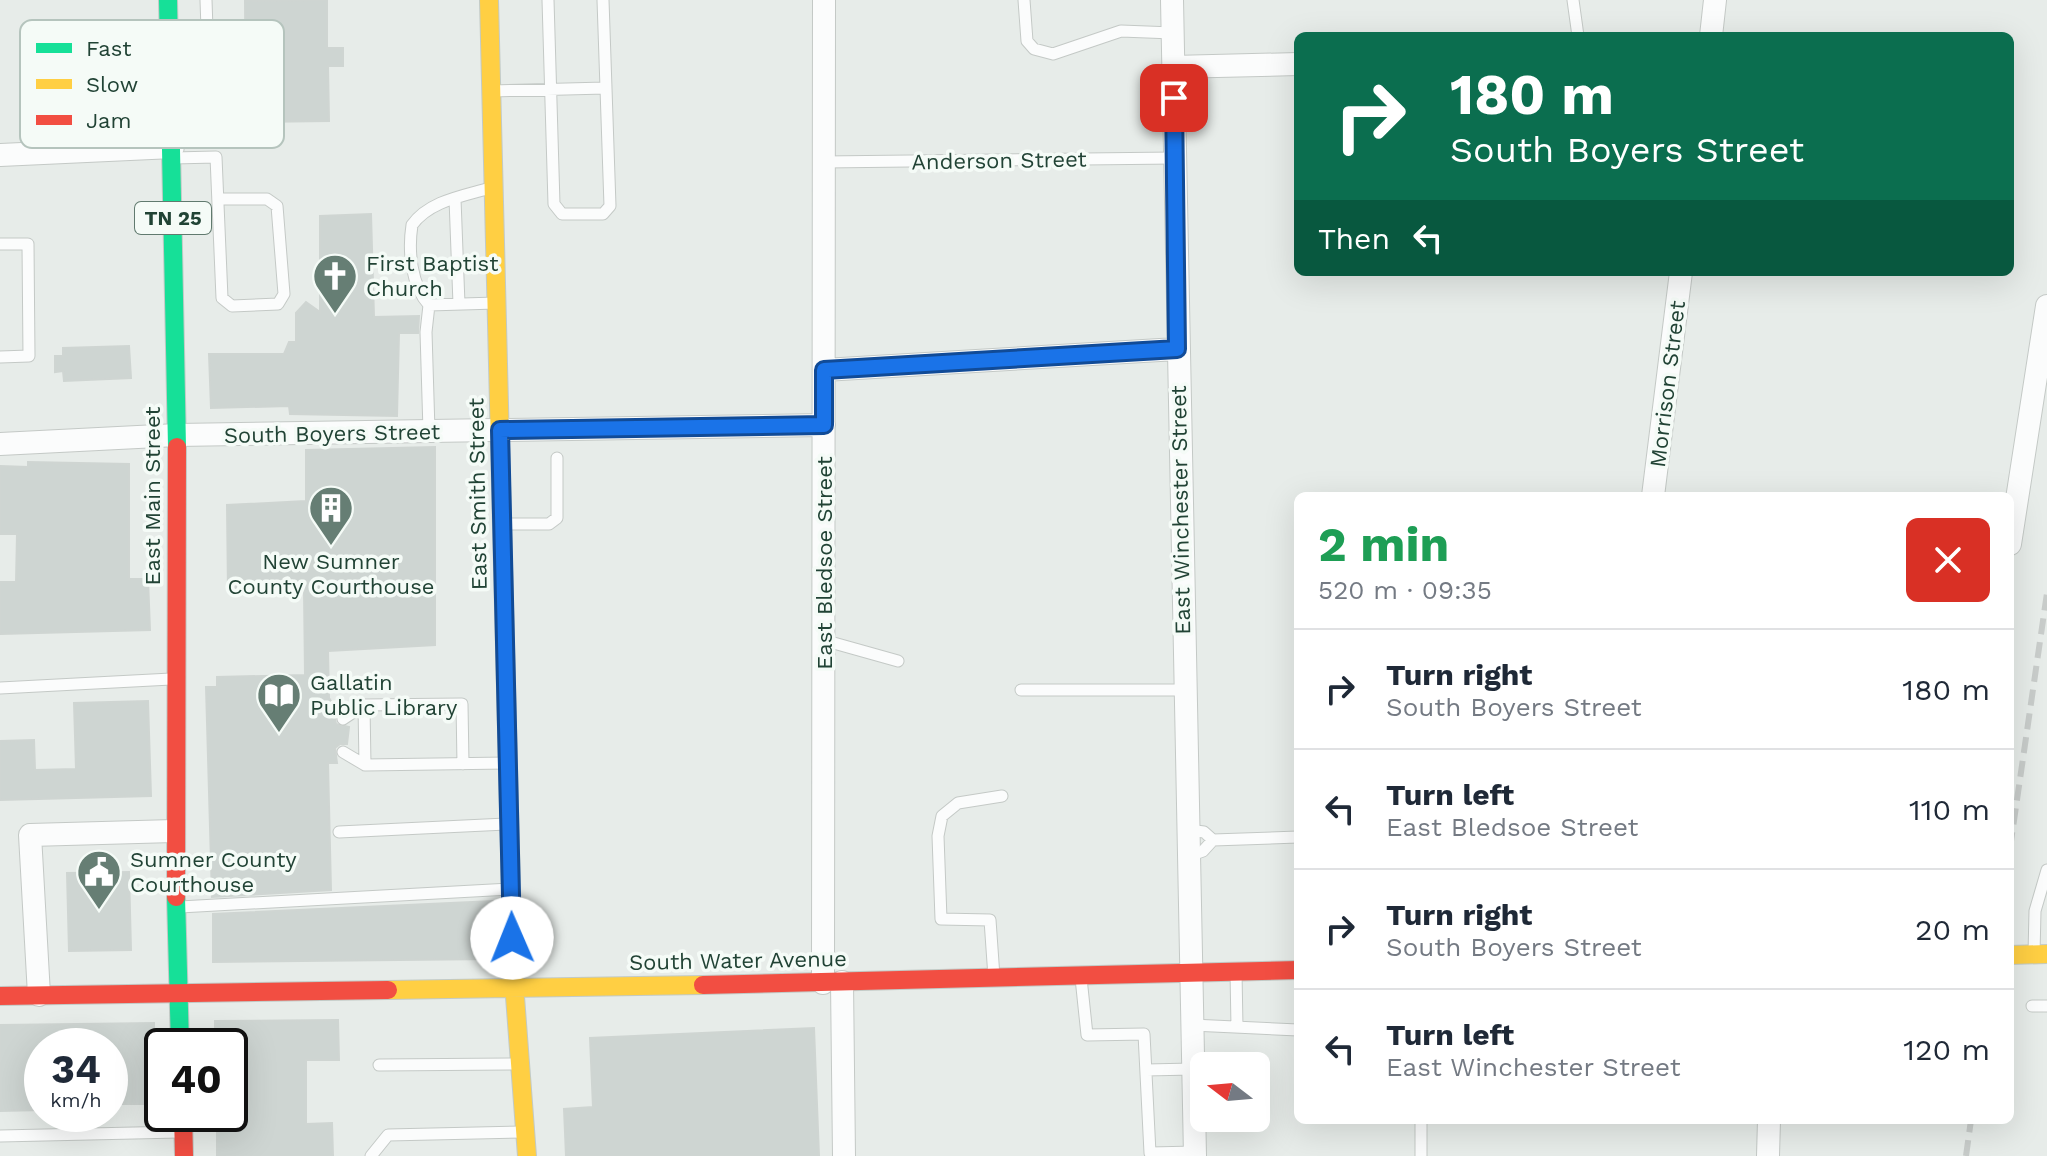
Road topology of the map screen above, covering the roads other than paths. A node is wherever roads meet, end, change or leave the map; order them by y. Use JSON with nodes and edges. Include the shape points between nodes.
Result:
{"nodes":[{"id":1,"x":168,"y":0,"type":"edge"},
{"id":2,"x":206,"y":0,"type":"edge"},
{"id":3,"x":489,"y":0,"type":"edge"},
{"id":4,"x":548,"y":0,"type":"edge"},
{"id":5,"x":603,"y":0,"type":"edge"},
{"id":6,"x":824,"y":0,"type":"edge"},
{"id":7,"x":1024,"y":0,"type":"edge"},
{"id":8,"x":1172,"y":0,"type":"edge"},
{"id":9,"x":1573,"y":0,"type":"edge"},
{"id":10,"x":1715,"y":0,"type":"edge"},
{"id":11,"x":169,"y":20,"type":"edge"},
{"id":12,"x":207,"y":20,"type":"edge"},
{"id":13,"x":1577,"y":32,"type":"edge"},
{"id":14,"x":1711,"y":32,"type":"edge"},
{"id":15,"x":1173,"y":33,"type":"junction"},
{"id":16,"x":1294,"y":64,"type":"edge"},
{"id":17,"x":1173,"y":67,"type":"junction"},
{"id":18,"x":605,"y":88,"type":"junction"},
{"id":19,"x":550,"y":89,"type":"junction"},
{"id":20,"x":491,"y":91,"type":"junction"},
{"id":21,"x":173,"y":148,"type":"edge"},
{"id":22,"x":173,"y":152,"type":"junction"},
{"id":23,"x":0,"y":155,"type":"edge"},
{"id":24,"x":1175,"y":158,"type":"junction"},
{"id":25,"x":824,"y":162,"type":"junction"},
{"id":26,"x":494,"y":186,"type":"junction"},
{"id":27,"x":219,"y":199,"type":"junction"},
{"id":28,"x":455,"y":199,"type":"junction"},
{"id":29,"x":0,"y":244,"type":"edge"},
{"id":30,"x":1680,"y":276,"type":"edge"},
{"id":31,"x":497,"y":303,"type":"junction"},
{"id":32,"x":459,"y":304,"type":"junction"},
{"id":33,"x":429,"y":305,"type":"junction"},
{"id":34,"x":2047,"y":306,"type":"edge"},
{"id":35,"x":1177,"y":349,"type":"junction"},
{"id":36,"x":0,"y":357,"type":"edge"},
{"id":37,"x":824,"y":370,"type":"junction"},
{"id":38,"x":824,"y":425,"type":"junction"},
{"id":39,"x":500,"y":430,"type":"junction"},
{"id":40,"x":429,"y":431,"type":"junction"},
{"id":41,"x":177,"y":435,"type":"junction"},
{"id":42,"x":0,"y":444,"type":"edge"},
{"id":43,"x":557,"y":458,"type":"dead end"},
{"id":44,"x":1654,"y":492,"type":"edge"},
{"id":45,"x":2014,"y":518,"type":"edge"},
{"id":46,"x":502,"y":524,"type":"junction"},
{"id":47,"x":823,"y":640,"type":"junction"},
{"id":48,"x":898,"y":661,"type":"dead end"},
{"id":49,"x":175,"y":678,"type":"junction"},
{"id":50,"x":0,"y":688,"type":"edge"},
{"id":51,"x":1021,"y":690,"type":"dead end"},
{"id":52,"x":1184,"y":690,"type":"junction"},
{"id":53,"x":364,"y":705,"type":"junction"},
{"id":54,"x":343,"y":719,"type":"dead end"},
{"id":55,"x":343,"y":752,"type":"dead end"},
{"id":56,"x":507,"y":763,"type":"junction"},
{"id":57,"x":463,"y":764,"type":"junction"},
{"id":58,"x":365,"y":765,"type":"junction"},
{"id":59,"x":1002,"y":796,"type":"dead end"},
{"id":60,"x":509,"y":824,"type":"junction"},
{"id":61,"x":1188,"y":830,"type":"junction"},
{"id":62,"x":174,"y":831,"type":"junction"},
{"id":63,"x":339,"y":832,"type":"dead end"},
{"id":64,"x":1294,"y":837,"type":"edge"},
{"id":65,"x":1213,"y":840,"type":"junction"},
{"id":66,"x":1188,"y":856,"type":"junction"},
{"id":67,"x":2047,"y":870,"type":"edge"},
{"id":68,"x":511,"y":889,"type":"junction"},
{"id":69,"x":176,"y":907,"type":"junction"},
{"id":70,"x":2041,"y":954,"type":"edge"},
{"id":71,"x":2014,"y":955,"type":"edge"},
{"id":72,"x":1294,"y":970,"type":"edge"},
{"id":73,"x":1236,"y":971,"type":"junction"},
{"id":74,"x":1191,"y":972,"type":"junction"},
{"id":75,"x":1081,"y":975,"type":"junction"},
{"id":76,"x":994,"y":978,"type":"junction"},
{"id":77,"x":832,"y":982,"type":"junction"},
{"id":78,"x":513,"y":987,"type":"junction"},
{"id":79,"x":178,"y":992,"type":"junction"},
{"id":80,"x":39,"y":995,"type":"junction"},
{"id":81,"x":0,"y":996,"type":"edge"},
{"id":82,"x":2032,"y":1006,"type":"dead end"},
{"id":83,"x":2047,"y":1006,"type":"edge"},
{"id":84,"x":1192,"y":1025,"type":"junction"},
{"id":85,"x":1237,"y":1027,"type":"junction"},
{"id":86,"x":179,"y":1028,"type":"edge"},
{"id":87,"x":1294,"y":1030,"type":"edge"},
{"id":88,"x":1193,"y":1052,"type":"edge"},
{"id":89,"x":520,"y":1064,"type":"junction"},
{"id":90,"x":379,"y":1065,"type":"dead end"},
{"id":91,"x":1190,"y":1069,"type":"edge"},
{"id":92,"x":1146,"y":1070,"type":"junction"},
{"id":93,"x":1421,"y":1124,"type":"edge"},
{"id":94,"x":1769,"y":1124,"type":"edge"},
{"id":95,"x":144,"y":1126,"type":"edge"},
{"id":96,"x":183,"y":1132,"type":"edge"},
{"id":97,"x":526,"y":1132,"type":"junction"},
{"id":98,"x":1194,"y":1132,"type":"edge"},
{"id":99,"x":0,"y":1136,"type":"edge"},
{"id":100,"x":1195,"y":1154,"type":"edge"},
{"id":101,"x":184,"y":1156,"type":"edge"},
{"id":102,"x":371,"y":1156,"type":"edge"},
{"id":103,"x":527,"y":1156,"type":"edge"},
{"id":104,"x":844,"y":1156,"type":"edge"},
{"id":105,"x":1421,"y":1156,"type":"edge"},
{"id":106,"x":1768,"y":1156,"type":"edge"}],
"edges":[{"from":1,"to":11,"type":"main road","name":"East Main Street","number":"TN 25"},
{"from":2,"to":12,"type":"lane"},
{"from":3,"to":20,"type":"main road","name":"East Smith Street"},
{"from":4,"to":19,"type":"lane"},
{"from":5,"to":18,"type":"lane"},
{"from":6,"to":25,"type":"street","name":"East Bledsoe Street"},
{"from":7,"to":15,"type":"lane","via":[[1027,41],[1034,49],[1053,54],[1121,31]]},
{"from":8,"to":15,"type":"street","name":"East Winchester Street"},
{"from":9,"to":13,"type":"lane"},
{"from":10,"to":14,"type":"street"},
{"from":15,"to":17,"type":"street","name":"East Winchester Street"},
{"from":16,"to":17,"type":"street"},
{"from":17,"to":24,"type":"street","name":"East Winchester Street"},
{"from":18,"to":19,"type":"lane"},
{"from":18,"to":19,"type":"lane","via":[[610,206],[603,214],[562,214],[554,204]]},
{"from":19,"to":20,"type":"lane"},
{"from":20,"to":26,"type":"main road","name":"East Smith Street"},
{"from":21,"to":22,"type":"main road","name":"East Main Street","number":"TN 25"},
{"from":22,"to":23,"type":"street"},
{"from":22,"to":27,"type":"lane","via":[[216,157]]},
{"from":22,"to":41,"type":"main road","name":"East Main Street","number":"TN 25"},
{"from":24,"to":25,"type":"lane","name":"Anderson Street"},
{"from":24,"to":35,"type":"street","name":"East Winchester Street"},
{"from":25,"to":37,"type":"street","name":"East Bledsoe Street"},
{"from":26,"to":28,"type":"lane"},
{"from":26,"to":31,"type":"main road","name":"East Smith Street"},
{"from":27,"to":27,"type":"lane","via":[[222,298],[232,306],[278,304],[284,294],[277,206],[267,199]]},
{"from":28,"to":32,"type":"lane"},
{"from":28,"to":33,"type":"lane","via":[[422,214],[412,225],[414,276]]},
{"from":29,"to":36,"type":"lane","via":[[28,244],[29,356]]},
{"from":30,"to":44,"type":"street","name":"Morrison Street"},
{"from":31,"to":32,"type":"lane"},
{"from":31,"to":39,"type":"main road","name":"East Smith Street"},
{"from":32,"to":33,"type":"lane"},
{"from":33,"to":40,"type":"lane"},
{"from":34,"to":45,"type":"street"},
{"from":35,"to":37,"type":"street"},
{"from":35,"to":52,"type":"street","name":"East Winchester Street"},
{"from":37,"to":38,"type":"street","name":"East Bledsoe Street"},
{"from":38,"to":39,"type":"street","name":"South Boyers Street"},
{"from":38,"to":47,"type":"street","name":"East Bledsoe Street"},
{"from":39,"to":40,"type":"street","name":"South Boyers Street"},
{"from":39,"to":46,"type":"main road","name":"East Smith Street"},
{"from":40,"to":41,"type":"street","name":"South Boyers Street"},
{"from":41,"to":42,"type":"street","name":"South Boyers Street"},
{"from":41,"to":49,"type":"main road","name":"East Main Street","number":"TN 25"},
{"from":43,"to":46,"type":"lane","via":[[557,518],[549,524]]},
{"from":46,"to":56,"type":"main road","name":"East Smith Street"},
{"from":47,"to":48,"type":"lane"},
{"from":47,"to":77,"type":"street","name":"East Bledsoe Street"},
{"from":49,"to":50,"type":"lane"},
{"from":49,"to":62,"type":"main road","name":"East Main Street","number":"TN 25"},
{"from":51,"to":52,"type":"lane"},
{"from":52,"to":61,"type":"street","name":"East Winchester Street"},
{"from":53,"to":54,"type":"lane"},
{"from":53,"to":57,"type":"lane","via":[[462,704]]},
{"from":53,"to":58,"type":"lane"},
{"from":55,"to":58,"type":"lane"},
{"from":56,"to":57,"type":"lane"},
{"from":56,"to":60,"type":"main road","name":"East Smith Street"},
{"from":57,"to":58,"type":"lane"},
{"from":59,"to":76,"type":"lane","via":[[958,803],[942,816],[938,836],[941,919],[990,920]]},
{"from":60,"to":63,"type":"lane"},
{"from":60,"to":68,"type":"main road","name":"East Smith Street"},
{"from":61,"to":65,"type":"lane","via":[[1204,832]]},
{"from":61,"to":66,"type":"street","name":"East Winchester Street"},
{"from":62,"to":69,"type":"main road","name":"East Main Street","number":"TN 25"},
{"from":62,"to":80,"type":"street","via":[[30,835]]},
{"from":64,"to":65,"type":"lane"},
{"from":65,"to":66,"type":"lane"},
{"from":66,"to":74,"type":"street","name":"East Winchester Street"},
{"from":67,"to":70,"type":"lane","via":[[2035,911]]},
{"from":68,"to":69,"type":"lane"},
{"from":68,"to":78,"type":"main road","name":"East Smith Street"},
{"from":69,"to":79,"type":"main road","name":"East Main Street","number":"TN 25"},
{"from":70,"to":71,"type":"main road"},
{"from":72,"to":73,"type":"main road","name":"South Water Avenue"},
{"from":73,"to":74,"type":"main road","name":"South Water Avenue"},
{"from":73,"to":85,"type":"lane"},
{"from":74,"to":75,"type":"main road","name":"South Water Avenue"},
{"from":74,"to":84,"type":"street","name":"East Winchester Street"},
{"from":75,"to":76,"type":"main road","name":"South Water Avenue"},
{"from":75,"to":92,"type":"lane","via":[[1087,1035],[1144,1034]]},
{"from":76,"to":77,"type":"main road","name":"South Water Avenue"},
{"from":77,"to":78,"type":"main road","name":"South Water Avenue"},
{"from":77,"to":104,"type":"street","name":"East Bledsoe Street"},
{"from":78,"to":79,"type":"main road","name":"South Water Avenue"},
{"from":78,"to":89,"type":"main road","name":"East Smith Street"},
{"from":79,"to":80,"type":"main road","name":"South Water Avenue"},
{"from":79,"to":86,"type":"main road","number":"TN 25"},
{"from":80,"to":81,"type":"main road","name":"South Water Avenue"},
{"from":82,"to":83,"type":"lane"},
{"from":84,"to":85,"type":"lane"},
{"from":84,"to":88,"type":"street","name":"East Winchester Street"},
{"from":85,"to":87,"type":"lane"},
{"from":89,"to":90,"type":"lane"},
{"from":89,"to":97,"type":"main road","name":"East Smith Street"},
{"from":91,"to":92,"type":"lane"},
{"from":92,"to":100,"type":"lane","via":[[1150,1153]]},
{"from":93,"to":105,"type":"lane"},
{"from":94,"to":106,"type":"street"},
{"from":95,"to":99,"type":"lane"},
{"from":96,"to":101,"type":"main road"},
{"from":97,"to":102,"type":"lane","via":[[388,1135]]},
{"from":97,"to":103,"type":"main road","name":"East Smith Street"},
{"from":98,"to":100,"type":"street","name":"East Winchester Street"}]}
